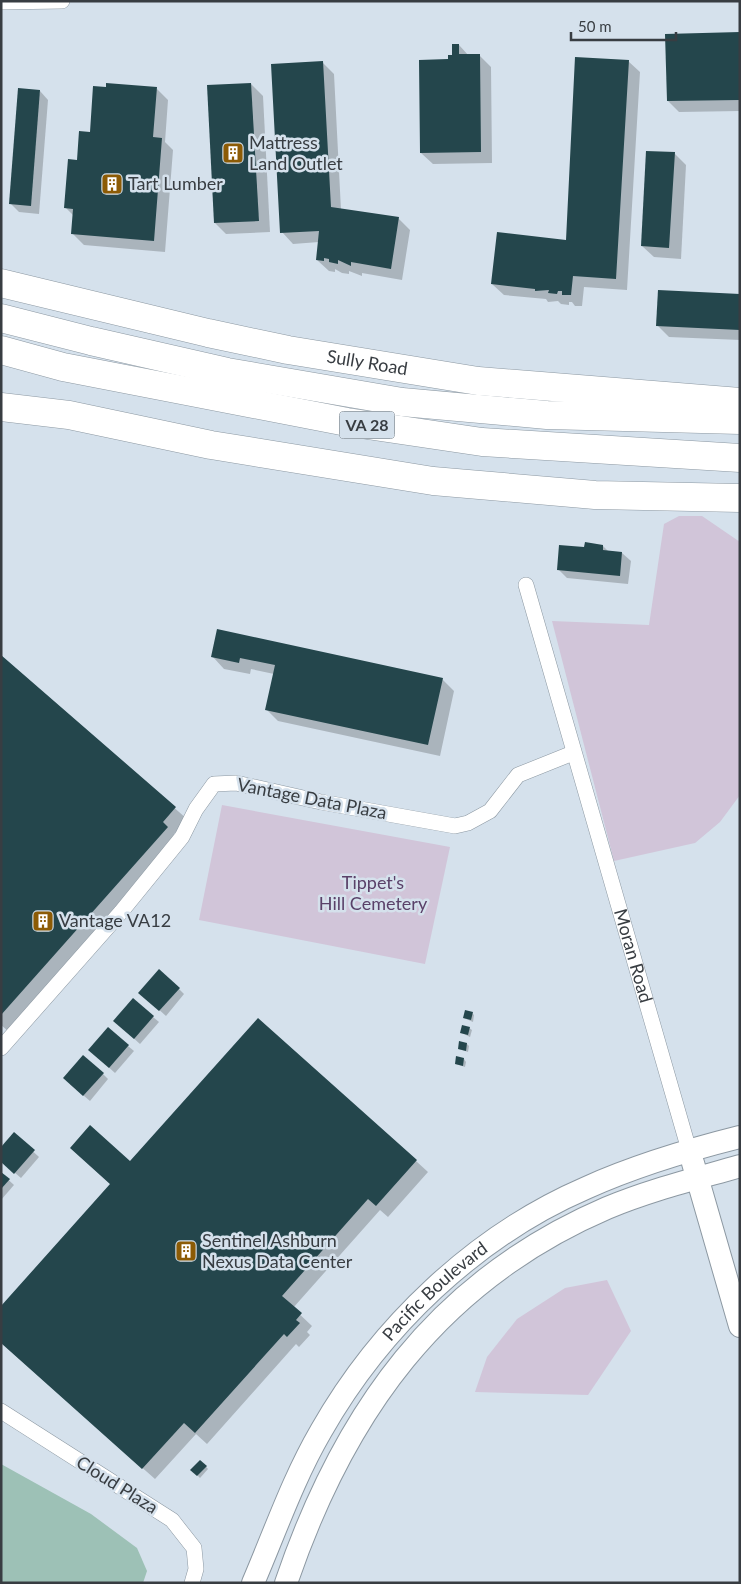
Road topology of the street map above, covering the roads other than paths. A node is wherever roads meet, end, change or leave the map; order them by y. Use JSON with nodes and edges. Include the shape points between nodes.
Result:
{"nodes":[{"id":1,"x":62,"y":1,"type":"edge"},
{"id":2,"x":1,"y":2,"type":"edge"},
{"id":3,"x":1,"y":275,"type":"edge"},
{"id":4,"x":1,"y":283,"type":"edge"},
{"id":5,"x":39,"y":293,"type":"junction"},
{"id":6,"x":1,"y":318,"type":"edge"},
{"id":7,"x":1,"y":350,"type":"edge"},
{"id":8,"x":1,"y":388,"type":"edge"},
{"id":9,"x":740,"y":402,"type":"edge"},
{"id":10,"x":1,"y":407,"type":"edge"},
{"id":11,"x":740,"y":420,"type":"edge"},
{"id":12,"x":211,"y":445,"type":"junction"},
{"id":13,"x":740,"y":458,"type":"edge"},
{"id":14,"x":740,"y":498,"type":"edge"},
{"id":15,"x":526,"y":585,"type":"dead end"},
{"id":16,"x":573,"y":753,"type":"junction"},
{"id":17,"x":1,"y":1048,"type":"edge"},
{"id":18,"x":740,"y":1137,"type":"edge"},
{"id":19,"x":689,"y":1150,"type":"junction"},
{"id":20,"x":740,"y":1166,"type":"edge"},
{"id":21,"x":696,"y":1178,"type":"junction"},
{"id":22,"x":735,"y":1293,"type":"edge"},
{"id":23,"x":740,"y":1326,"type":"edge"},
{"id":24,"x":1,"y":1411,"type":"edge"},
{"id":25,"x":192,"y":1583,"type":"edge"},
{"id":26,"x":253,"y":1583,"type":"edge"},
{"id":27,"x":286,"y":1583,"type":"edge"}],
"edges":[{"from":1,"to":2,"type":"street"},
{"from":3,"to":5,"type":"highway"},
{"from":4,"to":5,"type":"highway","name":"Sully Road"},
{"from":5,"to":9,"type":"highway","name":"Sully Road","via":[[288,350],[478,382]]},
{"from":6,"to":11,"type":"highway","via":[[227,372],[402,402],[547,415]]},
{"from":7,"to":13,"type":"highway","number":"VA 28","via":[[63,367],[357,424],[482,442]]},
{"from":8,"to":12,"type":"highway"},
{"from":10,"to":12,"type":"highway","via":[[69,415]]},
{"from":12,"to":14,"type":"highway","via":[[433,481],[594,495]]},
{"from":15,"to":16,"type":"street","name":"Moran Road"},
{"from":16,"to":17,"type":"street","name":"Vantage Data Plaza","via":[[518,775],[490,810],[468,823],[455,826],[236,783],[214,784],[182,837],[121,912]]},
{"from":16,"to":19,"type":"street","name":"Moran Road"},
{"from":18,"to":19,"type":"main road","name":"Pacific Boulevard"},
{"from":19,"to":21,"type":"main road","name":"Moran Road"},
{"from":19,"to":26,"type":"main road","name":"Pacific Boulevard","via":[[585,1188],[541,1212],[474,1255],[423,1300],[377,1349],[321,1430],[286,1502]]},
{"from":20,"to":21,"type":"main road","name":"Pacific Boulevard"},
{"from":21,"to":22,"type":"main road","name":"Moran Road"},
{"from":21,"to":27,"type":"main road","name":"Pacific Boulevard","via":[[606,1209],[540,1243],[504,1267],[411,1349],[385,1381],[346,1442],[315,1505]]},
{"from":22,"to":23,"type":"main road","name":"Moran Road"},
{"from":24,"to":25,"type":"street","name":"Cloud Plaza","via":[[172,1520],[194,1548],[196,1569]]}]}
